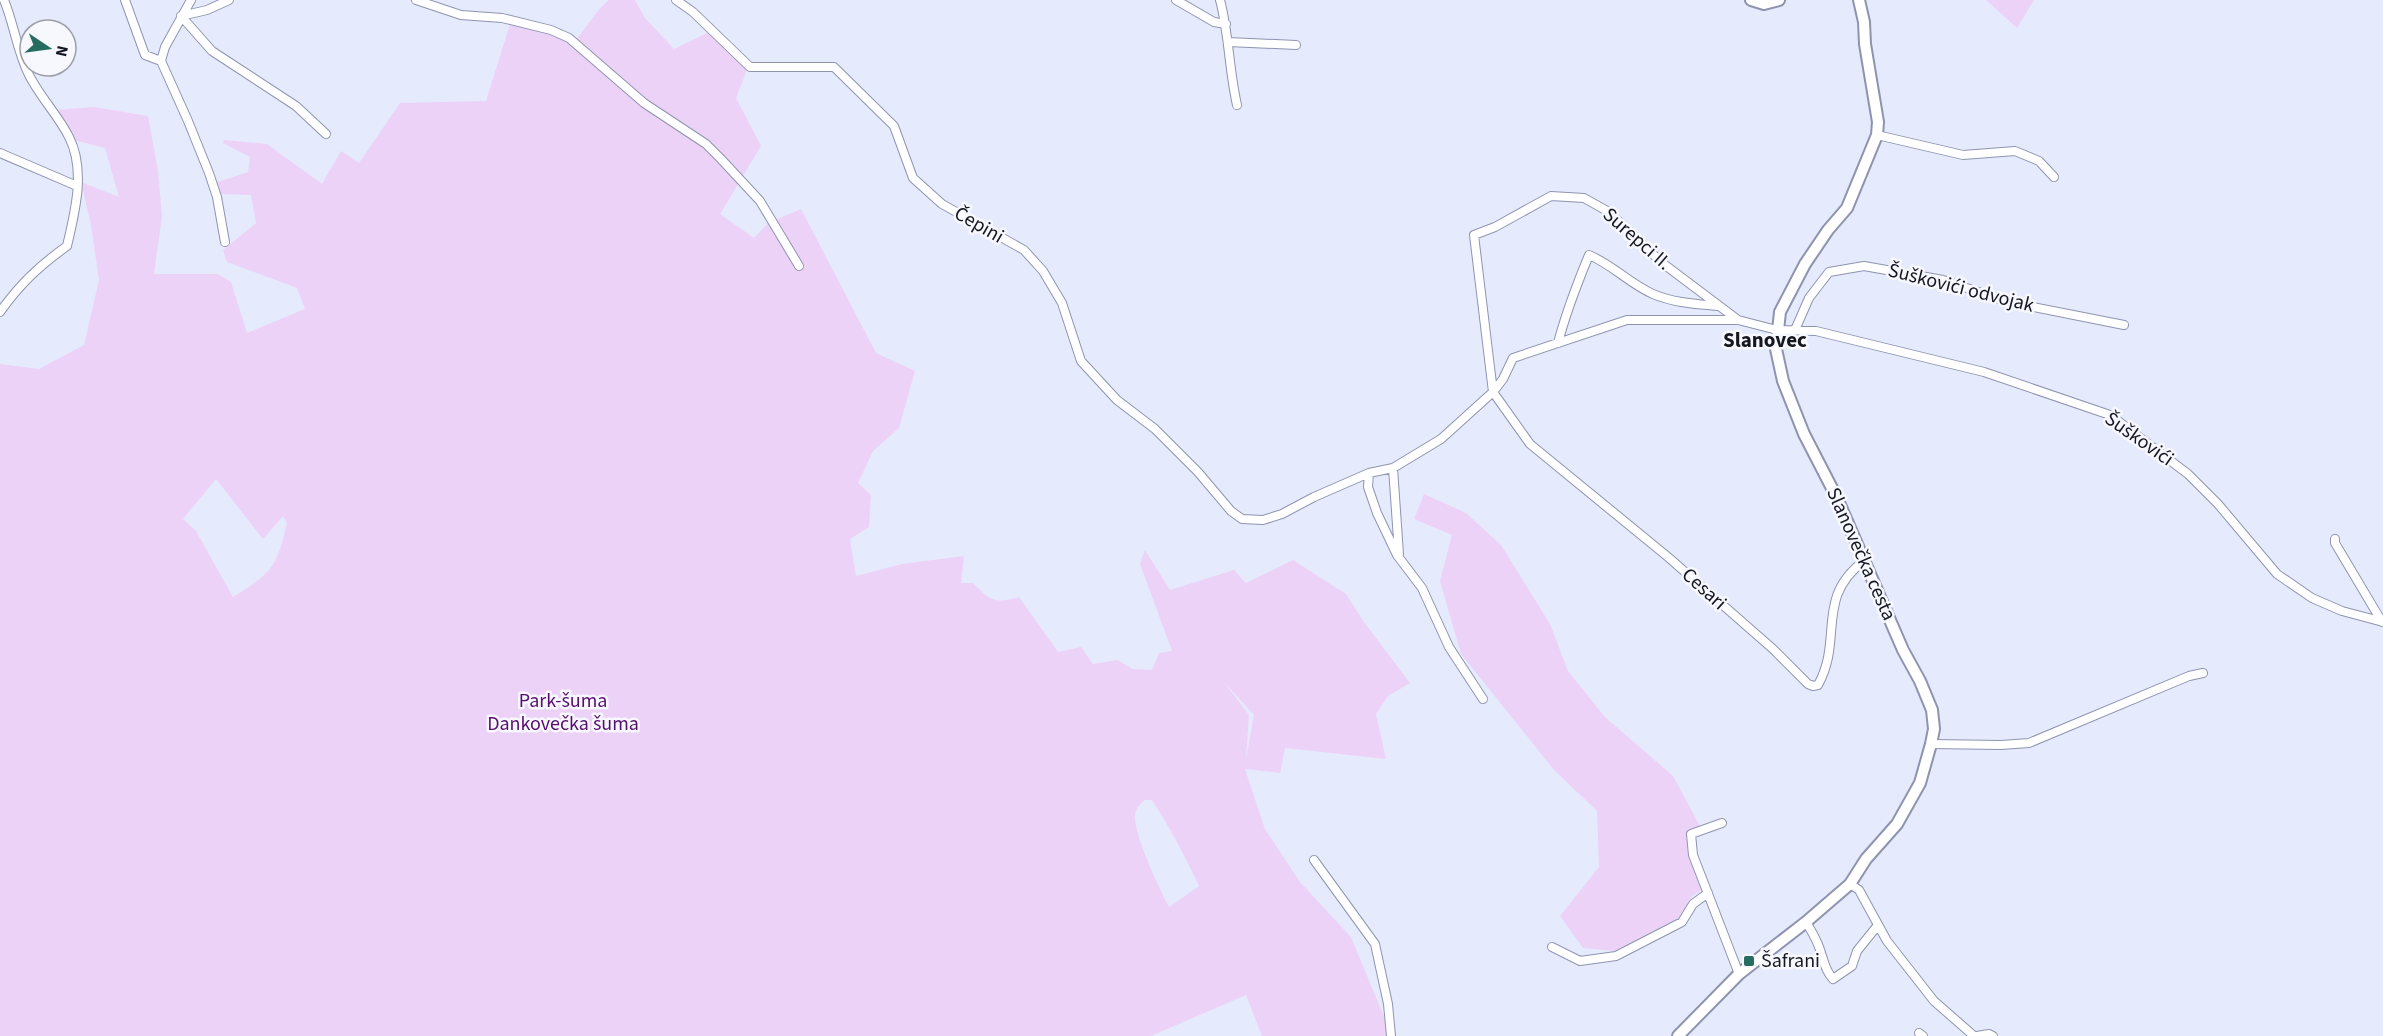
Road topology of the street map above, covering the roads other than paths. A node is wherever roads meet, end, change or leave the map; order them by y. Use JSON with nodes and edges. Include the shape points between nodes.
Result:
{"nodes":[{"id":1,"x":4,"y":0,"type":"edge"},
{"id":2,"x":125,"y":0,"type":"edge"},
{"id":3,"x":191,"y":0,"type":"edge"},
{"id":4,"x":229,"y":0,"type":"edge"},
{"id":5,"x":416,"y":0,"type":"edge"},
{"id":6,"x":676,"y":0,"type":"edge"},
{"id":7,"x":1176,"y":0,"type":"edge"},
{"id":8,"x":1220,"y":0,"type":"edge"},
{"id":9,"x":1751,"y":0,"type":"edge"},
{"id":10,"x":1779,"y":0,"type":"edge"},
{"id":11,"x":1859,"y":0,"type":"edge"},
{"id":12,"x":181,"y":16,"type":"junction"},
{"id":13,"x":1226,"y":24,"type":"junction"},
{"id":14,"x":1228,"y":42,"type":"junction"},
{"id":15,"x":1296,"y":45,"type":"dead end"},
{"id":16,"x":161,"y":61,"type":"junction"},
{"id":17,"x":1238,"y":105,"type":"dead end"},
{"id":18,"x":327,"y":134,"type":"dead end"},
{"id":19,"x":1877,"y":135,"type":"junction"},
{"id":20,"x":0,"y":153,"type":"edge"},
{"id":21,"x":2054,"y":177,"type":"dead end"},
{"id":22,"x":77,"y":186,"type":"junction"},
{"id":23,"x":225,"y":242,"type":"dead end"},
{"id":24,"x":799,"y":266,"type":"dead end"},
{"id":25,"x":1719,"y":306,"type":"junction"},
{"id":26,"x":0,"y":312,"type":"edge"},
{"id":27,"x":1738,"y":320,"type":"junction"},
{"id":28,"x":2124,"y":325,"type":"dead end"},
{"id":29,"x":1777,"y":330,"type":"junction"},
{"id":30,"x":1796,"y":330,"type":"junction"},
{"id":31,"x":1558,"y":343,"type":"junction"},
{"id":32,"x":1493,"y":392,"type":"junction"},
{"id":33,"x":1394,"y":468,"type":"junction"},
{"id":34,"x":1369,"y":473,"type":"junction"},
{"id":35,"x":2335,"y":539,"type":"dead end"},
{"id":36,"x":1400,"y":558,"type":"junction"},
{"id":37,"x":1865,"y":561,"type":"junction"},
{"id":38,"x":2383,"y":622,"type":"edge"},
{"id":39,"x":2203,"y":673,"type":"dead end"},
{"id":40,"x":1483,"y":699,"type":"dead end"},
{"id":41,"x":1931,"y":744,"type":"junction"},
{"id":42,"x":1722,"y":823,"type":"dead end"},
{"id":43,"x":1314,"y":860,"type":"dead end"},
{"id":44,"x":1850,"y":884,"type":"junction"},
{"id":45,"x":1708,"y":893,"type":"junction"},
{"id":46,"x":1806,"y":922,"type":"junction"},
{"id":47,"x":1878,"y":926,"type":"junction"},
{"id":48,"x":1552,"y":947,"type":"dead end"},
{"id":49,"x":1739,"y":974,"type":"junction"},
{"id":50,"x":1391,"y":1036,"type":"edge"},
{"id":51,"x":1678,"y":1036,"type":"edge"},
{"id":52,"x":1976,"y":1036,"type":"edge"},
{"id":53,"x":1992,"y":1036,"type":"edge"}],
"edges":[{"from":1,"to":22,"type":"street","via":[[29,75],[70,138],[77,157]]},
{"from":2,"to":16,"type":"street","via":[[145,55]]},
{"from":3,"to":12,"type":"street"},
{"from":4,"to":12,"type":"street"},
{"from":5,"to":24,"type":"street","via":[[460,15],[501,18],[569,38],[644,103],[706,144],[760,201]]},
{"from":6,"to":34,"type":"street","name":"Čepini","via":[[750,67],[834,67],[894,126],[914,178],[942,204],[1024,250],[1043,271],[1062,303],[1081,361],[1117,400],[1155,429],[1242,519],[1263,520],[1282,514]]},
{"from":7,"to":13,"type":"street","via":[[1214,22]]},
{"from":8,"to":13,"type":"street"},
{"from":9,"to":10,"type":"street","via":[[1764,4]]},
{"from":11,"to":19,"type":"street","name":"Slanovečka cesta"},
{"from":12,"to":16,"type":"street"},
{"from":12,"to":18,"type":"street","via":[[212,51],[296,106]]},
{"from":13,"to":14,"type":"street"},
{"from":14,"to":15,"type":"street"},
{"from":14,"to":17,"type":"street"},
{"from":16,"to":23,"type":"street","via":[[217,197]]},
{"from":19,"to":21,"type":"street","via":[[1964,155],[2014,151],[2039,161]]},
{"from":19,"to":29,"type":"street","name":"Slanovečka cesta","via":[[1847,208],[1804,264],[1780,312]]},
{"from":20,"to":22,"type":"street"},
{"from":22,"to":26,"type":"street","via":[[67,246],[39,266]]},
{"from":25,"to":27,"type":"street","name":"Surepci II."},
{"from":25,"to":31,"type":"street","via":[[1680,302],[1653,294],[1589,255]]},
{"from":25,"to":32,"type":"street","name":"Surepci II.","via":[[1661,262],[1609,212],[1584,198],[1551,195],[1505,223],[1474,235]]},
{"from":27,"to":29,"type":"street"},
{"from":27,"to":31,"type":"street","via":[[1628,320]]},
{"from":28,"to":30,"type":"street","name":"Šuškovići odvojak","via":[[2008,302],[1943,280],[1864,266],[1829,272],[1809,298]]},
{"from":29,"to":30,"type":"street","name":"Šuškovići"},
{"from":29,"to":37,"type":"street","name":"Slanovečka cesta","via":[[1776,349],[1783,381]]},
{"from":30,"to":38,"type":"street","name":"Šuškovići","via":[[1816,331],[1984,372],[2110,415],[2188,474],[2277,574],[2312,598]]},
{"from":31,"to":32,"type":"street","via":[[1513,358]]},
{"from":32,"to":33,"type":"street","via":[[1441,439]]},
{"from":32,"to":37,"type":"street","name":"Cesari","via":[[1530,444],[1668,557],[1808,684],[1818,685],[1825,668],[1836,593],[1850,571]]},
{"from":33,"to":34,"type":"street"},
{"from":33,"to":36,"type":"street"},
{"from":34,"to":36,"type":"street","via":[[1368,488],[1377,513]]},
{"from":35,"to":38,"type":"street","name":"Šuškovići"},
{"from":36,"to":40,"type":"street","via":[[1422,588],[1449,647]]},
{"from":37,"to":41,"type":"street","name":"Slanovečka cesta","via":[[1932,710]]},
{"from":39,"to":41,"type":"street","via":[[2029,743]]},
{"from":41,"to":44,"type":"street","name":"Slanovečka cesta","via":[[1920,783],[1897,825],[1866,859]]},
{"from":42,"to":45,"type":"street","via":[[1691,834],[1693,855]]},
{"from":43,"to":50,"type":"street","via":[[1375,944]]},
{"from":44,"to":46,"type":"street","name":"Slanovečka cesta"},
{"from":44,"to":47,"type":"street","via":[[1869,904]]},
{"from":45,"to":48,"type":"street","via":[[1693,904],[1682,922],[1616,956],[1580,961]]},
{"from":45,"to":49,"type":"street"},
{"from":46,"to":47,"type":"street","via":[[1814,934],[1825,970],[1833,979],[1852,966],[1857,951]]},
{"from":46,"to":49,"type":"street","name":"Slanovečka cesta"},
{"from":47,"to":52,"type":"street","via":[[1934,1001]]},
{"from":49,"to":51,"type":"street","name":"Slanovečka cesta"},
{"from":52,"to":53,"type":"street"}]}
